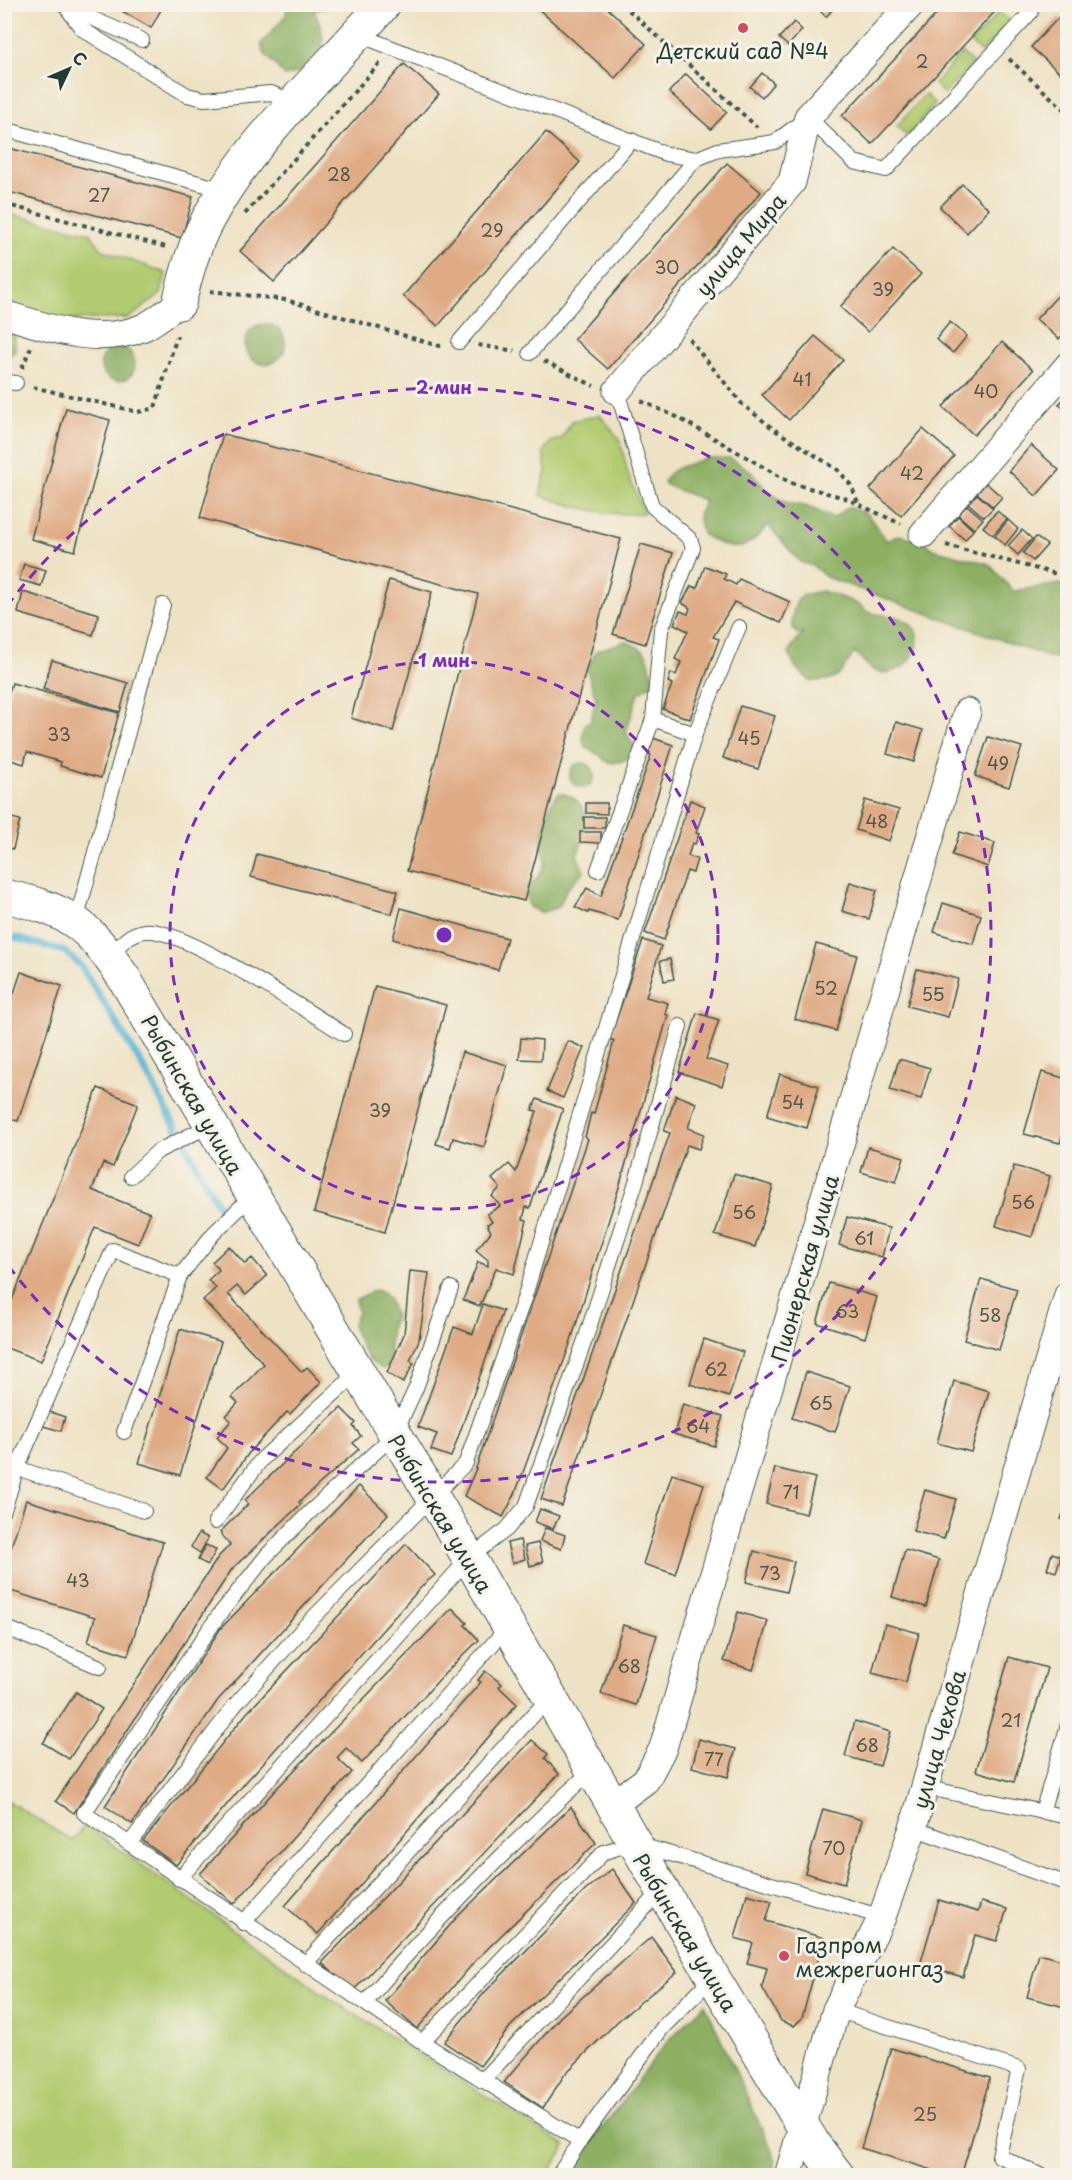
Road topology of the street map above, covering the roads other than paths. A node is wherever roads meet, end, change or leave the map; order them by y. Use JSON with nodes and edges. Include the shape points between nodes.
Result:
{"nodes":[{"id":1,"x":65,"y":4,"type":"edge"},
{"id":2,"x":384,"y":4,"type":"edge"},
{"id":3,"x":911,"y":4,"type":"edge"},
{"id":4,"x":1031,"y":12,"type":"dead end"},
{"id":5,"x":358,"y":34,"type":"junction"},
{"id":6,"x":142,"y":40,"type":"dead end"},
{"id":7,"x":295,"y":103,"type":"junction"},
{"id":8,"x":808,"y":117,"type":"junction"},
{"id":9,"x":4,"y":129,"type":"edge"},
{"id":10,"x":632,"y":140,"type":"junction"},
{"id":11,"x":696,"y":159,"type":"junction"},
{"id":12,"x":224,"y":190,"type":"junction"},
{"id":13,"x":181,"y":295,"type":"joint"},
{"id":14,"x":4,"y":314,"type":"edge"},
{"id":15,"x":459,"y":342,"type":"road end"},
{"id":16,"x":530,"y":353,"type":"road end"},
{"id":17,"x":1068,"y":366,"type":"edge"},
{"id":18,"x":617,"y":391,"type":"joint"},
{"id":19,"x":923,"y":534,"type":"road end"},
{"id":20,"x":163,"y":605,"type":"dead end"},
{"id":21,"x":739,"y":627,"type":"dead end"},
{"id":22,"x":967,"y":712,"type":"dead end"},
{"id":23,"x":653,"y":719,"type":"junction"},
{"id":24,"x":695,"y":734,"type":"junction"},
{"id":25,"x":598,"y":870,"type":"dead end"},
{"id":26,"x":4,"y":896,"type":"edge"},
{"id":27,"x":76,"y":921,"type":"junction"},
{"id":28,"x":110,"y":957,"type":"junction"},
{"id":29,"x":680,"y":1026,"type":"dead end"},
{"id":30,"x":344,"y":1034,"type":"dead end"},
{"id":31,"x":211,"y":1125,"type":"junction"},
{"id":32,"x":131,"y":1176,"type":"dead end"},
{"id":33,"x":253,"y":1195,"type":"junction"},
{"id":34,"x":180,"y":1276,"type":"junction"},
{"id":35,"x":451,"y":1288,"type":"dead end"},
{"id":36,"x":1068,"y":1295,"type":"edge"},
{"id":37,"x":357,"y":1373,"type":"junction"},
{"id":38,"x":124,"y":1432,"type":"dead end"},
{"id":39,"x":394,"y":1435,"type":"junction"},
{"id":40,"x":17,"y":1468,"type":"junction"},
{"id":41,"x":432,"y":1498,"type":"junction"},
{"id":42,"x":4,"y":1510,"type":"edge"},
{"id":43,"x":144,"y":1511,"type":"dead end"},
{"id":44,"x":215,"y":1522,"type":"dead end"},
{"id":45,"x":469,"y":1558,"type":"junction"},
{"id":46,"x":4,"y":1627,"type":"edge"},
{"id":47,"x":508,"y":1627,"type":"junction"},
{"id":48,"x":100,"y":1667,"type":"dead end"},
{"id":49,"x":549,"y":1698,"type":"junction"},
{"id":50,"x":1068,"y":1725,"type":"edge"},
{"id":51,"x":591,"y":1771,"type":"junction"},
{"id":52,"x":923,"y":1787,"type":"junction"},
{"id":53,"x":611,"y":1806,"type":"junction"},
{"id":54,"x":1042,"y":1812,"type":"junction"},
{"id":55,"x":1068,"y":1818,"type":"edge"},
{"id":56,"x":913,"y":1828,"type":"junction"},
{"id":57,"x":634,"y":1843,"type":"junction"},
{"id":58,"x":129,"y":1844,"type":"junction"},
{"id":59,"x":179,"y":1879,"type":"junction"},
{"id":60,"x":1068,"y":1884,"type":"edge"},
{"id":61,"x":662,"y":1890,"type":"junction"},
{"id":62,"x":882,"y":1917,"type":"junction"},
{"id":63,"x":243,"y":1923,"type":"junction"},
{"id":64,"x":305,"y":1964,"type":"junction"},
{"id":65,"x":713,"y":1977,"type":"junction"},
{"id":66,"x":365,"y":2003,"type":"junction"},
{"id":67,"x":836,"y":2010,"type":"junction"},
{"id":68,"x":423,"y":2043,"type":"junction"},
{"id":69,"x":482,"y":2081,"type":"junction"},
{"id":70,"x":802,"y":2125,"type":"junction"},
{"id":71,"x":580,"y":2141,"type":"junction"},
{"id":72,"x":558,"y":2175,"type":"edge"},
{"id":73,"x":788,"y":2175,"type":"edge"},
{"id":74,"x":838,"y":2175,"type":"edge"},
{"id":75,"x":1042,"y":2175,"type":"edge"}],
"edges":[{"from":1,"to":6,"type":"lane"},
{"from":1,"to":7,"type":"lane","via":[[82,29],[187,95],[204,99],[271,93]]},
{"from":2,"to":5,"type":"main road"},
{"from":3,"to":8,"type":"street","name":"улица Мира"},
{"from":4,"to":8,"type":"lane","via":[[886,171],[854,162]]},
{"from":5,"to":7,"type":"main road"},
{"from":5,"to":10,"type":"lane"},
{"from":7,"to":12,"type":"main road"},
{"from":8,"to":11,"type":"lane","via":[[775,142],[718,150]]},
{"from":8,"to":18,"type":"street","name":"улица Мира","via":[[792,182]]},
{"from":9,"to":12,"type":"lane"},
{"from":10,"to":11,"type":"lane","via":[[666,154]]},
{"from":10,"to":15,"type":"lane"},
{"from":11,"to":16,"type":"lane"},
{"from":12,"to":13,"type":"main road","via":[[192,254]]},
{"from":13,"to":14,"type":"street","via":[[144,327],[120,333],[66,334]]},
{"from":17,"to":19,"type":"street"},
{"from":18,"to":23,"type":"lane","via":[[652,506],[690,539],[693,549],[661,630]]},
{"from":20,"to":27,"type":"lane"},
{"from":21,"to":24,"type":"lane"},
{"from":22,"to":53,"type":"street","name":"Пионерская улица","via":[[663,1748],[646,1780]]},
{"from":23,"to":24,"type":"lane"},
{"from":23,"to":25,"type":"lane"},
{"from":24,"to":41,"type":"lane","via":[[524,1299],[466,1463]]},
{"from":26,"to":27,"type":"main road","name":"Рыбинская улица","via":[[54,908]]},
{"from":27,"to":28,"type":"main road","name":"Рыбинская улица"},
{"from":28,"to":30,"type":"lane","via":[[122,943],[140,932],[159,932],[183,939]]},
{"from":28,"to":31,"type":"main road","name":"Рыбинская улица"},
{"from":29,"to":45,"type":"lane","via":[[633,1193],[526,1506],[518,1518]]},
{"from":31,"to":32,"type":"lane","via":[[158,1151]]},
{"from":31,"to":33,"type":"main road","name":"Рыбинская улица"},
{"from":33,"to":34,"type":"lane","via":[[213,1234]]},
{"from":33,"to":37,"type":"main road","name":"Рыбинская улица"},
{"from":34,"to":38,"type":"lane"},
{"from":34,"to":40,"type":"lane","via":[[113,1250]]},
{"from":35,"to":39,"type":"lane","via":[[416,1388]]},
{"from":36,"to":52,"type":"street","name":"улица Чехова"},
{"from":37,"to":39,"type":"main road","name":"Рыбинская улица"},
{"from":37,"to":44,"type":"lane","via":[[261,1460]]},
{"from":39,"to":41,"type":"main road","name":"Рыбинская улица"},
{"from":39,"to":58,"type":"lane","via":[[267,1555],[219,1615],[84,1813]]},
{"from":40,"to":42,"type":"lane"},
{"from":40,"to":43,"type":"lane"},
{"from":41,"to":45,"type":"main road","name":"Рыбинская улица"},
{"from":41,"to":58,"type":"lane","via":[[306,1625],[235,1705]]},
{"from":45,"to":47,"type":"main road","name":"Рыбинская улица"},
{"from":45,"to":59,"type":"lane"},
{"from":46,"to":48,"type":"lane"},
{"from":47,"to":49,"type":"main road","name":"Рыбинская улица"},
{"from":47,"to":63,"type":"lane"},
{"from":49,"to":51,"type":"main road","name":"Рыбинская улица"},
{"from":49,"to":64,"type":"lane"},
{"from":50,"to":54,"type":"lane"},
{"from":51,"to":53,"type":"main road","name":"Рыбинская улица"},
{"from":51,"to":66,"type":"lane","via":[[520,1836],[417,1941]]},
{"from":52,"to":54,"type":"lane"},
{"from":52,"to":56,"type":"street","name":"улица Чехова"},
{"from":53,"to":57,"type":"main road","name":"Рыбинская улица"},
{"from":54,"to":55,"type":"lane"},
{"from":56,"to":60,"type":"lane"},
{"from":56,"to":62,"type":"street","name":"улица Чехова"},
{"from":57,"to":61,"type":"main road","name":"Рыбинская улица"},
{"from":57,"to":62,"type":"lane"},
{"from":57,"to":68,"type":"lane","via":[[604,1852]]},
{"from":58,"to":59,"type":"lane"},
{"from":59,"to":63,"type":"lane"},
{"from":61,"to":65,"type":"main road","name":"Рыбинская улица"},
{"from":61,"to":69,"type":"lane"},
{"from":62,"to":67,"type":"street","name":"улица Чехова"},
{"from":63,"to":64,"type":"lane"},
{"from":64,"to":66,"type":"lane"},
{"from":65,"to":70,"type":"main road","name":"Рыбинская улица"},
{"from":65,"to":71,"type":"lane","via":[[663,2027]]},
{"from":66,"to":68,"type":"lane"},
{"from":67,"to":70,"type":"street","name":"улица Чехова"},
{"from":67,"to":75,"type":"lane","via":[[1019,2069],[999,2156]]},
{"from":68,"to":69,"type":"lane"},
{"from":69,"to":71,"type":"lane"},
{"from":70,"to":73,"type":"street","name":"улица Чехова"},
{"from":70,"to":74,"type":"main road","name":"Рыбинская улица"},
{"from":71,"to":72,"type":"lane"}]}
